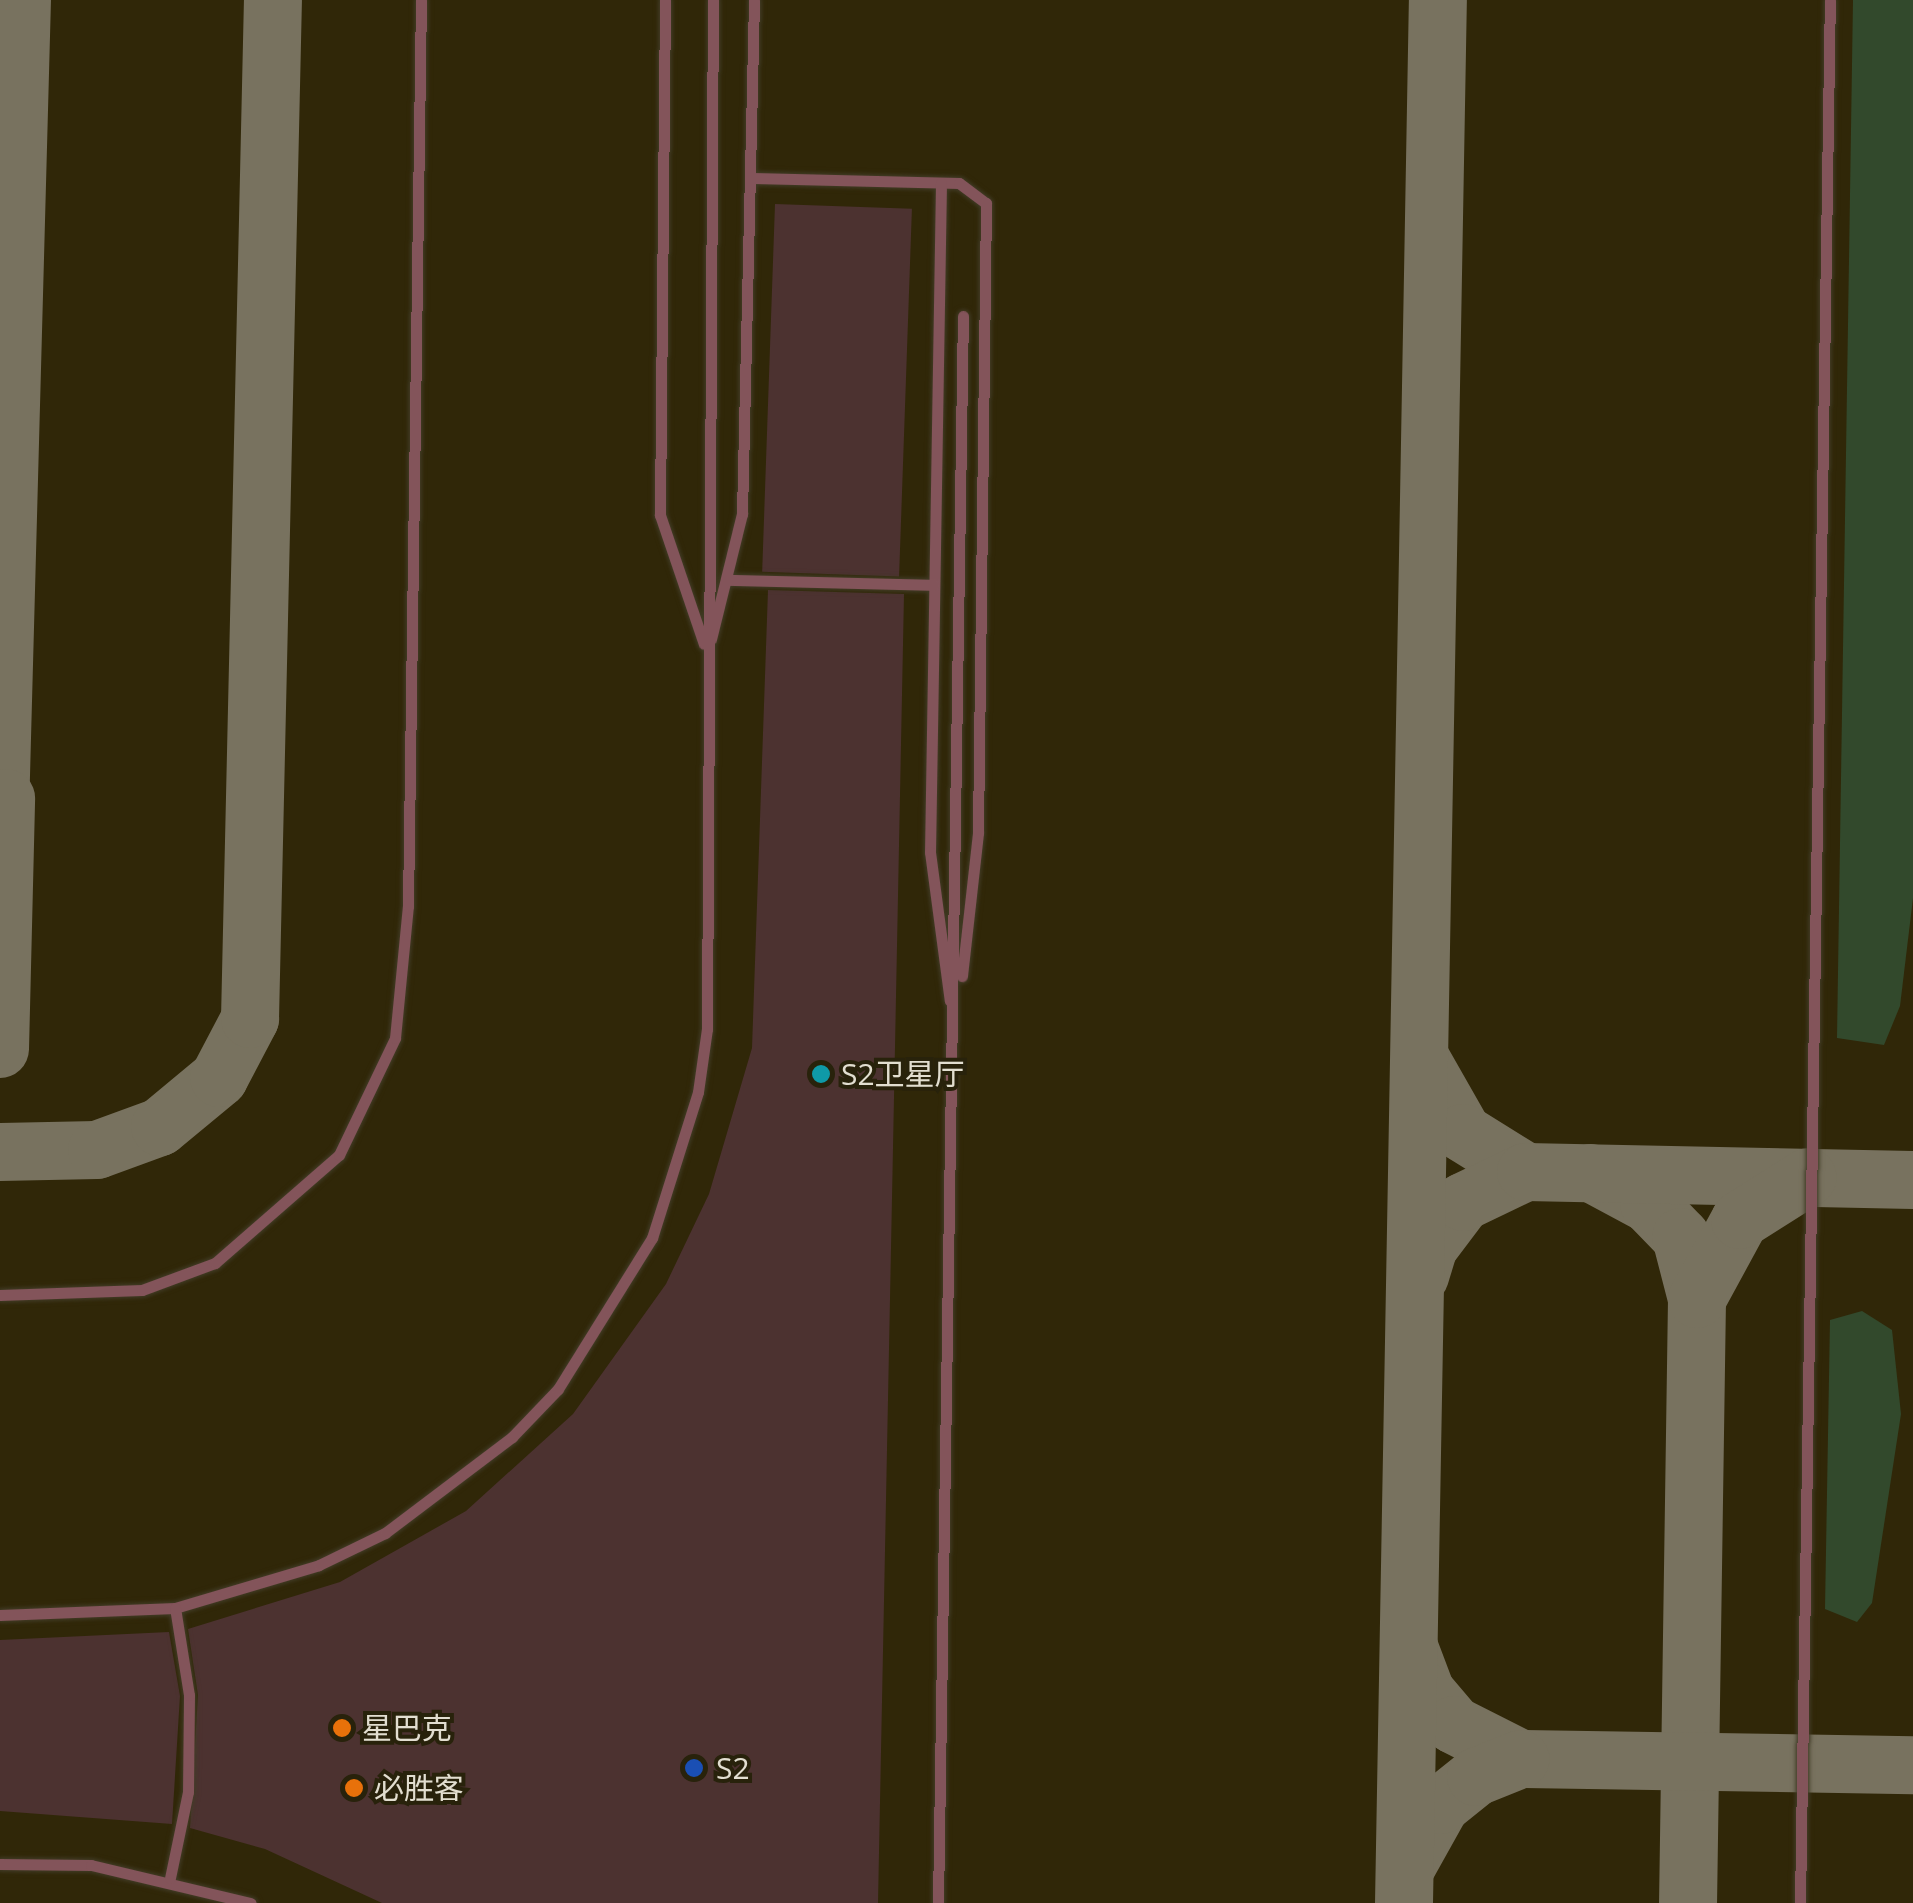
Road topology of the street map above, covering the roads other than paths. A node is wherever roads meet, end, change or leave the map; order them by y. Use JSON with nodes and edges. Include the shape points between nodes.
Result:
{"nodes":[{"id":1,"x":420,"y":0,"type":"edge"},
{"id":2,"x":665,"y":0,"type":"edge"},
{"id":3,"x":713,"y":0,"type":"edge"},
{"id":4,"x":754,"y":0,"type":"edge"},
{"id":5,"x":1830,"y":0,"type":"edge"},
{"id":6,"x":752,"y":178,"type":"junction"},
{"id":7,"x":940,"y":183,"type":"junction"},
{"id":8,"x":962,"y":316,"type":"dead end"},
{"id":9,"x":730,"y":580,"type":"junction"},
{"id":10,"x":934,"y":586,"type":"junction"},
{"id":11,"x":707,"y":653,"type":"junction"},
{"id":12,"x":955,"y":1040,"type":"junction"},
{"id":13,"x":0,"y":1295,"type":"edge"},
{"id":14,"x":175,"y":1608,"type":"junction"},
{"id":15,"x":0,"y":1615,"type":"edge"},
{"id":16,"x":0,"y":1864,"type":"edge"},
{"id":17,"x":170,"y":1878,"type":"junction"},
{"id":18,"x":251,"y":1903,"type":"edge"},
{"id":19,"x":938,"y":1903,"type":"edge"},
{"id":20,"x":1800,"y":1903,"type":"edge"}],
"edges":[{"from":1,"to":13,"type":"lane","via":[[408,906],[394,1038],[339,1155],[215,1263],[126,1292]]},
{"from":2,"to":11,"type":"lane","via":[[660,515]]},
{"from":3,"to":11,"type":"lane"},
{"from":4,"to":6,"type":"lane"},
{"from":5,"to":20,"type":"lane"},
{"from":6,"to":7,"type":"lane"},
{"from":6,"to":9,"type":"lane","via":[[742,514]]},
{"from":7,"to":10,"type":"lane"},
{"from":7,"to":12,"type":"lane","via":[[980,192],[988,222],[978,833]]},
{"from":8,"to":12,"type":"lane"},
{"from":9,"to":10,"type":"lane"},
{"from":9,"to":11,"type":"lane"},
{"from":10,"to":12,"type":"lane","via":[[930,852]]},
{"from":11,"to":14,"type":"lane","via":[[706,1028],[681,1160],[628,1289],[558,1389],[454,1484],[319,1565]]},
{"from":12,"to":19,"type":"lane"},
{"from":14,"to":15,"type":"lane"},
{"from":14,"to":17,"type":"lane","via":[[190,1694],[188,1772]]},
{"from":16,"to":17,"type":"lane","via":[[91,1864]]},
{"from":17,"to":18,"type":"lane"}]}
